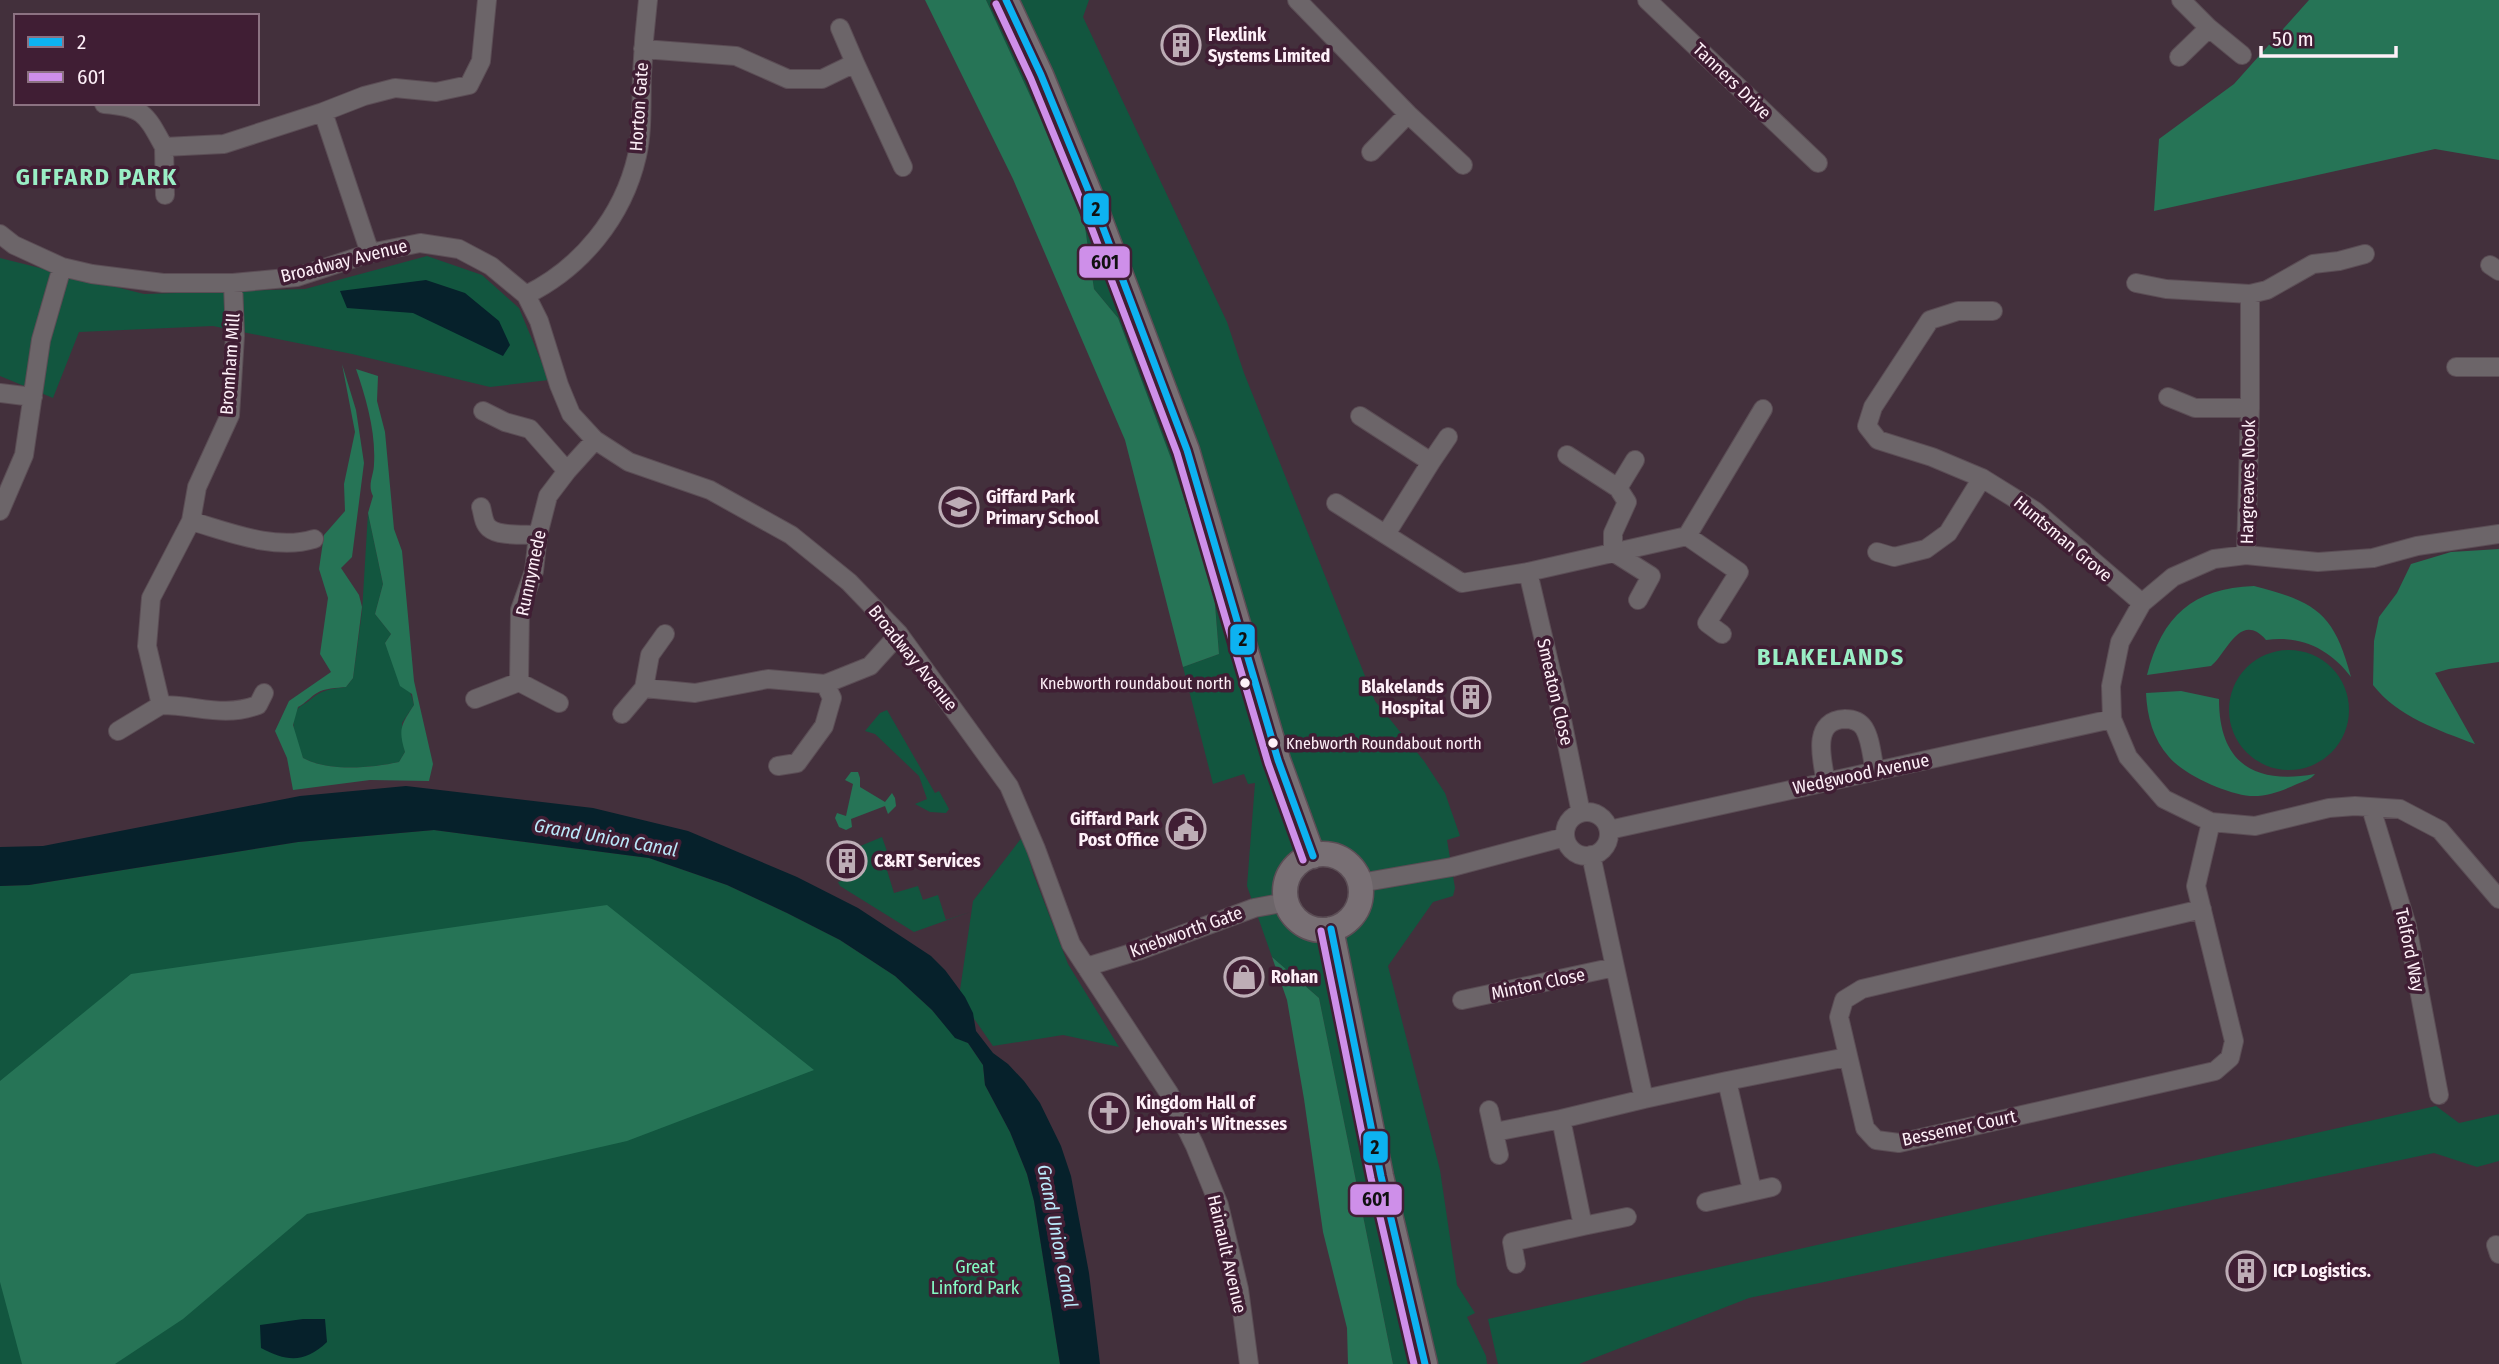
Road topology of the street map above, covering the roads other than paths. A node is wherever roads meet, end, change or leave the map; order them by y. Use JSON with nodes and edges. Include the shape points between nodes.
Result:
{"nodes":[{"id":1,"x":487,"y":0,"type":"edge"},
{"id":2,"x":648,"y":0,"type":"edge"},
{"id":3,"x":1006,"y":0,"type":"edge"},
{"id":4,"x":1297,"y":0,"type":"edge"},
{"id":5,"x":1647,"y":0,"type":"edge"},
{"id":6,"x":2181,"y":0,"type":"edge"},
{"id":7,"x":840,"y":28,"type":"dead end"},
{"id":8,"x":2209,"y":28,"type":"junction"},
{"id":9,"x":643,"y":49,"type":"junction"},
{"id":10,"x":2242,"y":55,"type":"dead end"},
{"id":11,"x":2179,"y":57,"type":"dead end"},
{"id":12,"x":855,"y":63,"type":"junction"},
{"id":13,"x":118,"y":105,"type":"edge"},
{"id":14,"x":323,"y":112,"type":"junction"},
{"id":15,"x":1408,"y":114,"type":"junction"},
{"id":16,"x":164,"y":147,"type":"junction"},
{"id":17,"x":1371,"y":152,"type":"dead end"},
{"id":18,"x":1818,"y":163,"type":"dead end"},
{"id":19,"x":1464,"y":164,"type":"dead end"},
{"id":20,"x":903,"y":167,"type":"dead end"},
{"id":21,"x":165,"y":195,"type":"dead end"},
{"id":22,"x":0,"y":234,"type":"edge"},
{"id":23,"x":370,"y":253,"type":"junction"},
{"id":24,"x":2365,"y":254,"type":"dead end"},
{"id":25,"x":62,"y":267,"type":"junction"},
{"id":26,"x":2136,"y":282,"type":"dead end"},
{"id":27,"x":233,"y":283,"type":"junction"},
{"id":28,"x":2250,"y":294,"type":"junction"},
{"id":29,"x":526,"y":295,"type":"junction"},
{"id":30,"x":1993,"y":312,"type":"dead end"},
{"id":31,"x":2456,"y":367,"type":"dead end"},
{"id":32,"x":2499,"y":367,"type":"edge"},
{"id":33,"x":0,"y":393,"type":"edge"},
{"id":34,"x":33,"y":397,"type":"junction"},
{"id":35,"x":2168,"y":397,"type":"dead end"},
{"id":36,"x":2250,"y":408,"type":"junction"},
{"id":37,"x":1763,"y":409,"type":"dead end"},
{"id":38,"x":483,"y":411,"type":"dead end"},
{"id":39,"x":1360,"y":416,"type":"dead end"},
{"id":40,"x":1448,"y":437,"type":"dead end"},
{"id":41,"x":595,"y":440,"type":"junction"},
{"id":42,"x":1567,"y":455,"type":"dead end"},
{"id":43,"x":1635,"y":460,"type":"dead end"},
{"id":44,"x":1431,"y":463,"type":"junction"},
{"id":45,"x":567,"y":471,"type":"junction"},
{"id":46,"x":1982,"y":478,"type":"junction"},
{"id":47,"x":1618,"y":488,"type":"junction"},
{"id":48,"x":1336,"y":503,"type":"dead end"},
{"id":49,"x":481,"y":507,"type":"dead end"},
{"id":50,"x":0,"y":511,"type":"edge"},
{"id":51,"x":191,"y":522,"type":"junction"},
{"id":52,"x":1386,"y":534,"type":"junction"},
{"id":53,"x":2499,"y":534,"type":"edge"},
{"id":54,"x":538,"y":535,"type":"junction"},
{"id":55,"x":1686,"y":536,"type":"junction"},
{"id":56,"x":314,"y":539,"type":"dead end"},
{"id":57,"x":1613,"y":552,"type":"junction"},
{"id":58,"x":1877,"y":552,"type":"dead end"},
{"id":59,"x":2246,"y":555,"type":"junction"},
{"id":60,"x":1528,"y":572,"type":"junction"},
{"id":61,"x":1638,"y":600,"type":"dead end"},
{"id":62,"x":2142,"y":603,"type":"junction"},
{"id":63,"x":665,"y":634,"type":"dead end"},
{"id":64,"x":899,"y":634,"type":"junction"},
{"id":65,"x":1723,"y":634,"type":"dead end"},
{"id":66,"x":519,"y":682,"type":"junction"},
{"id":67,"x":825,"y":684,"type":"junction"},
{"id":68,"x":644,"y":688,"type":"junction"},
{"id":69,"x":264,"y":693,"type":"dead end"},
{"id":70,"x":475,"y":699,"type":"dead end"},
{"id":71,"x":559,"y":703,"type":"dead end"},
{"id":72,"x":161,"y":705,"type":"junction"},
{"id":73,"x":622,"y":714,"type":"dead end"},
{"id":74,"x":2112,"y":719,"type":"junction"},
{"id":75,"x":118,"y":731,"type":"dead end"},
{"id":76,"x":778,"y":766,"type":"dead end"},
{"id":77,"x":1875,"y":771,"type":"junction"},
{"id":78,"x":1826,"y":782,"type":"junction"},
{"id":79,"x":2371,"y":808,"type":"junction"},
{"id":80,"x":1581,"y":813,"type":"junction"},
{"id":81,"x":2211,"y":822,"type":"junction"},
{"id":82,"x":1609,"y":830,"type":"junction"},
{"id":83,"x":1565,"y":837,"type":"junction"},
{"id":84,"x":1591,"y":855,"type":"junction"},
{"id":85,"x":1313,"y":856,"type":"junction"},
{"id":86,"x":1360,"y":883,"type":"junction"},
{"id":87,"x":2499,"y":900,"type":"edge"},
{"id":88,"x":1287,"y":902,"type":"junction"},
{"id":89,"x":2202,"y":909,"type":"junction"},
{"id":90,"x":1331,"y":929,"type":"junction"},
{"id":91,"x":1086,"y":967,"type":"junction"},
{"id":92,"x":1615,"y":967,"type":"junction"},
{"id":93,"x":1462,"y":1000,"type":"dead end"},
{"id":94,"x":1847,"y":1057,"type":"junction"},
{"id":95,"x":1727,"y":1082,"type":"junction"},
{"id":96,"x":2439,"y":1095,"type":"dead end"},
{"id":97,"x":1644,"y":1099,"type":"junction"},
{"id":98,"x":1489,"y":1110,"type":"dead end"},
{"id":99,"x":1561,"y":1119,"type":"junction"},
{"id":100,"x":1495,"y":1132,"type":"junction"},
{"id":101,"x":1499,"y":1155,"type":"dead end"},
{"id":102,"x":1772,"y":1187,"type":"dead end"},
{"id":103,"x":1752,"y":1190,"type":"junction"},
{"id":104,"x":1706,"y":1202,"type":"dead end"},
{"id":105,"x":1627,"y":1217,"type":"dead end"},
{"id":106,"x":1583,"y":1226,"type":"junction"},
{"id":107,"x":1516,"y":1264,"type":"dead end"},
{"id":108,"x":1249,"y":1364,"type":"edge"},
{"id":109,"x":1425,"y":1364,"type":"edge"}],
"edges":[{"from":1,"to":14,"type":"street","via":[[481,61],[469,85],[436,92],[394,88]]},
{"from":2,"to":9,"type":"street","name":"Horton Gate"},
{"from":3,"to":85,"type":"street","via":[[1096,209],[1187,450],[1278,760]]},
{"from":4,"to":15,"type":"street"},
{"from":5,"to":18,"type":"street","name":"Tanners Drive"},
{"from":6,"to":8,"type":"street"},
{"from":7,"to":12,"type":"street"},
{"from":8,"to":10,"type":"street"},
{"from":8,"to":11,"type":"street"},
{"from":9,"to":12,"type":"street","via":[[736,56],[788,79],[822,79]]},
{"from":9,"to":29,"type":"street","name":"Horton Gate","via":[[637,156],[621,203],[591,248],[550,284]]},
{"from":12,"to":20,"type":"street"},
{"from":13,"to":16,"type":"street","via":[[131,106],[148,118]]},
{"from":14,"to":16,"type":"street","via":[[224,144]]},
{"from":14,"to":23,"type":"street"},
{"from":15,"to":17,"type":"street"},
{"from":15,"to":19,"type":"street"},
{"from":16,"to":21,"type":"street"},
{"from":22,"to":25,"type":"street","name":"Broadway Avenue"},
{"from":23,"to":27,"type":"street","name":"Broadway Avenue","via":[[297,276]]},
{"from":23,"to":29,"type":"street","name":"Broadway Avenue","via":[[420,243],[459,249],[491,266]]},
{"from":24,"to":28,"type":"street","via":[[2313,264],[2267,290]]},
{"from":25,"to":27,"type":"street","name":"Broadway Avenue","via":[[163,284]]},
{"from":25,"to":34,"type":"street","via":[[41,340]]},
{"from":26,"to":28,"type":"street","via":[[2166,289]]},
{"from":27,"to":51,"type":"street","name":"Bromham Mill","via":[[235,336],[229,415],[197,486]]},
{"from":28,"to":36,"type":"street","name":"Hargreaves Nook"},
{"from":29,"to":41,"type":"street","name":"Broadway Avenue","via":[[571,414]]},
{"from":30,"to":46,"type":"street","name":"Huntsman Grove","via":[[1958,311],[1930,320],[1873,407],[1867,426],[1878,440]]},
{"from":31,"to":32,"type":"street"},
{"from":33,"to":34,"type":"street"},
{"from":34,"to":50,"type":"street","via":[[23,455]]},
{"from":35,"to":36,"type":"street","name":"Hargreaves Nook","via":[[2195,408]]},
{"from":36,"to":59,"type":"street","name":"Hargreaves Nook"},
{"from":37,"to":55,"type":"street"},
{"from":38,"to":45,"type":"street","via":[[530,429]]},
{"from":39,"to":44,"type":"street"},
{"from":40,"to":44,"type":"street"},
{"from":41,"to":45,"type":"street","name":"Runnymede"},
{"from":41,"to":64,"type":"street","name":"Broadway Avenue","via":[[629,463],[710,490],[791,535],[849,582]]},
{"from":42,"to":47,"type":"street"},
{"from":43,"to":47,"type":"street"},
{"from":44,"to":52,"type":"street"},
{"from":45,"to":54,"type":"street","name":"Runnymede","via":[[548,496]]},
{"from":46,"to":58,"type":"street","via":[[1948,533],[1926,549],[1894,557]]},
{"from":46,"to":62,"type":"street","name":"Huntsman Grove","via":[[2035,511]]},
{"from":47,"to":57,"type":"street","via":[[1627,502],[1613,534]]},
{"from":48,"to":52,"type":"street"},
{"from":49,"to":54,"type":"street","via":[[489,528]]},
{"from":51,"to":56,"type":"street","via":[[258,540],[299,544]]},
{"from":51,"to":72,"type":"street","name":"Bromham Mill","via":[[151,598],[147,646]]},
{"from":52,"to":60,"type":"street","via":[[1462,583]]},
{"from":53,"to":59,"type":"street","via":[[2417,545],[2374,558],[2318,562]]},
{"from":54,"to":66,"type":"street","name":"Runnymede","via":[[534,570],[520,610]]},
{"from":55,"to":57,"type":"street"},
{"from":55,"to":65,"type":"street","via":[[1739,572],[1707,624]]},
{"from":57,"to":60,"type":"street"},
{"from":57,"to":61,"type":"street","via":[[1651,576]]},
{"from":59,"to":62,"type":"street","via":[[2214,559],[2172,577]]},
{"from":60,"to":80,"type":"street","name":"Smeaton Close"},
{"from":62,"to":74,"type":"street","via":[[2120,642],[2111,686]]},
{"from":63,"to":68,"type":"street","via":[[650,655]]},
{"from":64,"to":67,"type":"street","via":[[870,666]]},
{"from":64,"to":91,"type":"street","name":"Broadway Avenue","via":[[1009,786],[1071,944]]},
{"from":66,"to":70,"type":"street"},
{"from":66,"to":71,"type":"street"},
{"from":67,"to":68,"type":"street","via":[[768,679],[695,693]]},
{"from":67,"to":76,"type":"street","via":[[832,698],[824,726],[797,763]]},
{"from":68,"to":73,"type":"street"},
{"from":69,"to":72,"type":"street","via":[[258,705],[239,712]]},
{"from":72,"to":75,"type":"street"},
{"from":74,"to":77,"type":"street","name":"Wedgwood Avenue"},
{"from":74,"to":81,"type":"street","via":[[2128,757],[2164,799]]},
{"from":77,"to":78,"type":"street","name":"Wedgwood Avenue"},
{"from":77,"to":78,"type":"street","via":[[1866,731],[1853,719],[1843,719],[1822,734]]},
{"from":78,"to":82,"type":"street","name":"Wedgwood Avenue"},
{"from":79,"to":81,"type":"street","via":[[2329,808],[2255,826]]},
{"from":79,"to":87,"type":"street","via":[[2400,809],[2440,830]]},
{"from":79,"to":96,"type":"street","name":"Telford Way","via":[[2407,926]]},
{"from":80,"to":82,"type":"street","via":[[1602,817]]},
{"from":80,"to":83,"type":"street","via":[[1570,820]]},
{"from":81,"to":89,"type":"street","name":"Bessemer Court","via":[[2196,886]]},
{"from":82,"to":84,"type":"street","via":[[1607,844]]},
{"from":83,"to":84,"type":"street","via":[[1574,852]]},
{"from":83,"to":86,"type":"street","via":[[1452,867]]},
{"from":84,"to":92,"type":"street"},
{"from":85,"to":86,"type":"street","via":[[1343,860]]},
{"from":85,"to":88,"type":"street","via":[[1291,873],[1285,890]]},
{"from":86,"to":90,"type":"street","via":[[1357,909],[1350,919]]},
{"from":88,"to":90,"type":"street","via":[[1302,923],[1318,930]]},
{"from":88,"to":91,"type":"street","name":"Knebworth Gate","via":[[1254,908]]},
{"from":89,"to":94,"type":"street","name":"Bessemer Court","via":[[1861,989],[1844,1000],[1839,1017]]},
{"from":89,"to":94,"type":"street","name":"Bessemer Court","via":[[2234,1041],[2230,1058],[2215,1071],[1899,1143],[1876,1139],[1866,1128]]},
{"from":90,"to":109,"type":"street"},
{"from":91,"to":108,"type":"street","name":"Hainault Avenue","via":[[1169,1093],[1195,1146],[1219,1205],[1239,1289]]},
{"from":92,"to":93,"type":"street","name":"Minton Close"},
{"from":92,"to":97,"type":"street"},
{"from":94,"to":95,"type":"street"},
{"from":95,"to":97,"type":"street"},
{"from":95,"to":103,"type":"street"},
{"from":97,"to":99,"type":"street"},
{"from":98,"to":100,"type":"street"},
{"from":99,"to":100,"type":"street"},
{"from":99,"to":106,"type":"street"},
{"from":100,"to":101,"type":"street"},
{"from":102,"to":103,"type":"street"},
{"from":103,"to":104,"type":"street"},
{"from":105,"to":106,"type":"street"},
{"from":106,"to":107,"type":"street","via":[[1512,1242]]}]}
